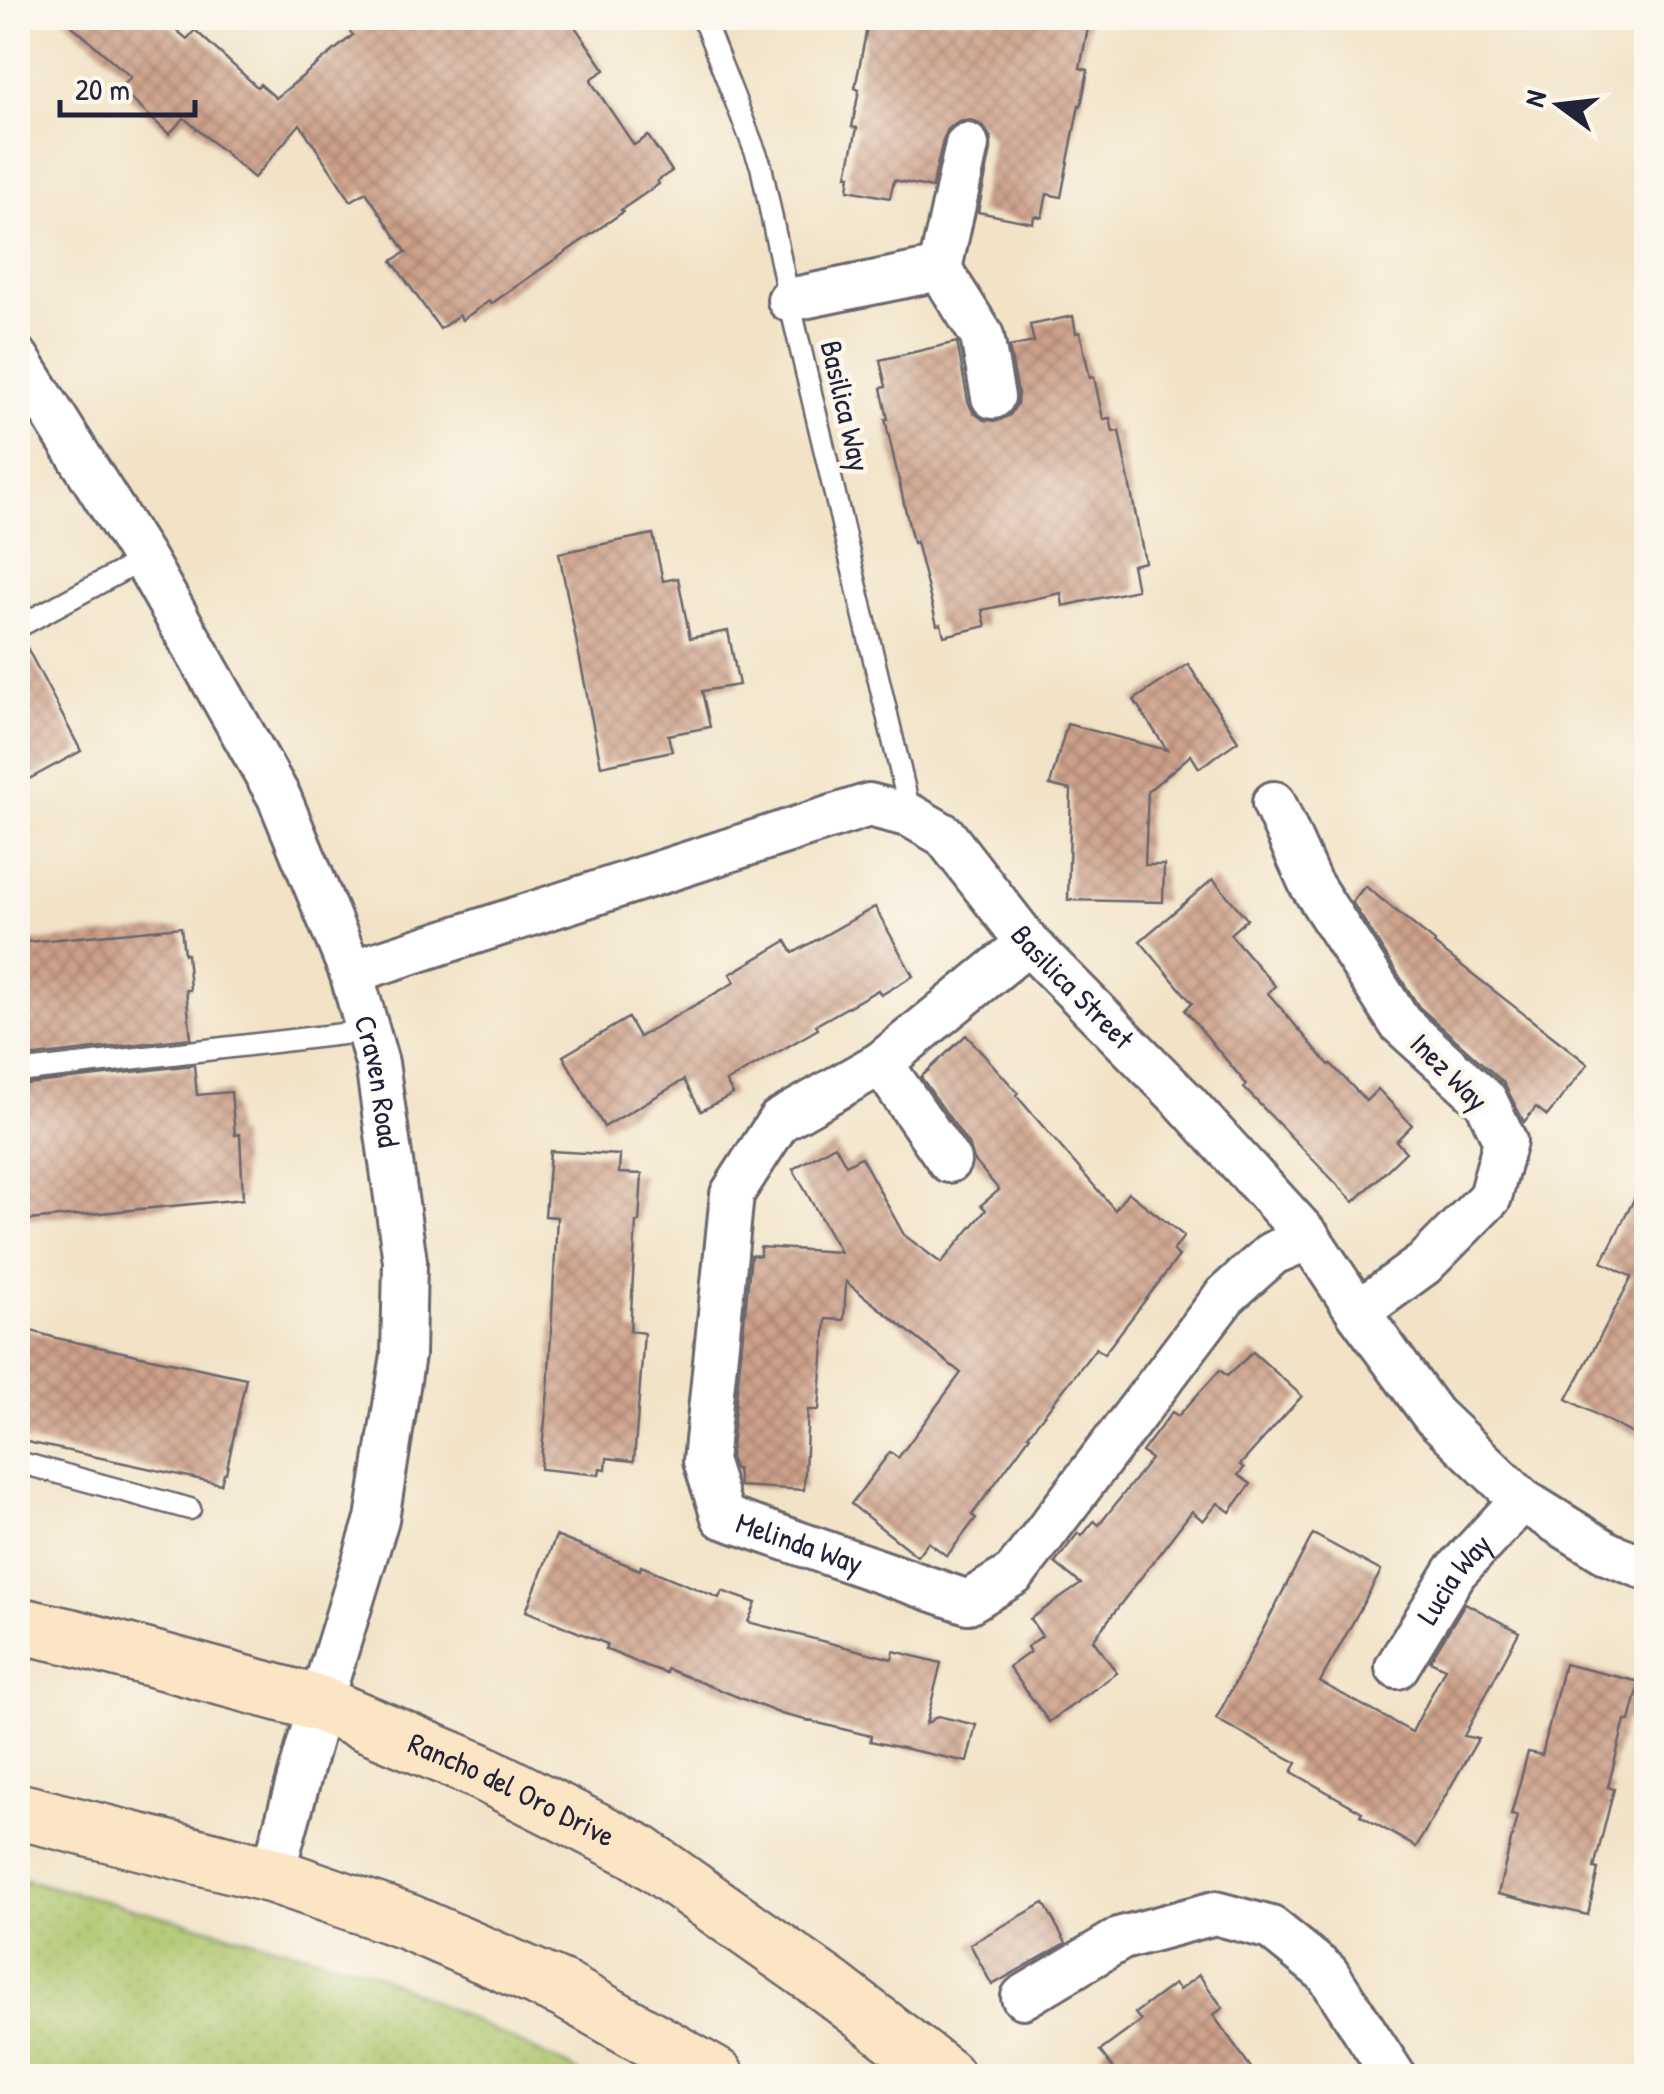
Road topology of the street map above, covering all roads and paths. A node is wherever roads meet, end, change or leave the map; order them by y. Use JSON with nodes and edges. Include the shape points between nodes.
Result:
{"nodes":[{"id":1,"x":707,"y":20,"type":"edge"},
{"id":2,"x":966,"y":145,"type":"dead end"},
{"id":3,"x":940,"y":269,"type":"junction"},
{"id":4,"x":789,"y":300,"type":"junction"},
{"id":5,"x":18,"y":359,"type":"edge"},
{"id":6,"x":993,"y":397,"type":"dead end"},
{"id":7,"x":144,"y":559,"type":"junction"},
{"id":8,"x":18,"y":627,"type":"edge"},
{"id":9,"x":1274,"y":803,"type":"dead end"},
{"id":10,"x":911,"y":816,"type":"junction"},
{"id":11,"x":1028,"y":943,"type":"junction"},
{"id":12,"x":351,"y":972,"type":"junction"},
{"id":13,"x":368,"y":1031,"type":"junction"},
{"id":14,"x":880,"y":1063,"type":"junction"},
{"id":15,"x":18,"y":1072,"type":"edge"},
{"id":16,"x":950,"y":1162,"type":"dead end"},
{"id":17,"x":1310,"y":1238,"type":"junction"},
{"id":18,"x":1358,"y":1312,"type":"junction"},
{"id":19,"x":18,"y":1462,"type":"edge"},
{"id":20,"x":1522,"y":1500,"type":"junction"},
{"id":21,"x":190,"y":1509,"type":"dead end"},
{"id":22,"x":1646,"y":1568,"type":"edge"},
{"id":23,"x":18,"y":1625,"type":"edge"},
{"id":24,"x":1397,"y":1667,"type":"dead end"},
{"id":25,"x":320,"y":1704,"type":"junction"},
{"id":26,"x":18,"y":1811,"type":"edge"},
{"id":27,"x":272,"y":1875,"type":"junction"},
{"id":28,"x":1023,"y":1997,"type":"dead end"},
{"id":29,"x":716,"y":2076,"type":"edge"},
{"id":30,"x":946,"y":2076,"type":"edge"},
{"id":31,"x":1394,"y":2076,"type":"edge"}],
"edges":[{"from":1,"to":4,"type":"lane","name":"Basilica Way","via":[[760,166]]},
{"from":2,"to":3,"type":"street"},
{"from":3,"to":4,"type":"street"},
{"from":3,"to":6,"type":"street","via":[[982,336]]},
{"from":4,"to":10,"type":"lane","name":"Basilica Way"},
{"from":5,"to":7,"type":"street","name":"Craven Road"},
{"from":7,"to":8,"type":"lane"},
{"from":7,"to":12,"type":"street","name":"Craven Road","via":[[279,797]]},
{"from":9,"to":18,"type":"street","name":"Inez Way","via":[[1310,883],[1400,1022],[1486,1101],[1505,1140],[1490,1197],[1424,1264]]},
{"from":10,"to":11,"type":"street","name":"Basilica Street","via":[[944,836]]},
{"from":10,"to":12,"type":"street","name":"Basilica Street","via":[[870,805]]},
{"from":11,"to":14,"type":"street","name":"Melinda Way"},
{"from":11,"to":17,"type":"street","name":"Basilica Street"},
{"from":12,"to":13,"type":"street","name":"Craven Road"},
{"from":13,"to":15,"type":"lane"},
{"from":13,"to":25,"type":"street","name":"Craven Road","via":[[405,1261],[403,1355],[377,1519]]},
{"from":14,"to":16,"type":"street"},
{"from":14,"to":17,"type":"street","name":"Melinda Way","via":[[778,1121],[732,1194],[705,1461],[723,1516],[968,1602],[1014,1574],[1226,1296],[1273,1253]]},
{"from":17,"to":18,"type":"street","name":"Basilica Street"},
{"from":18,"to":20,"type":"street","name":"Basilica Street","via":[[1433,1415]]},
{"from":19,"to":21,"type":"lane"},
{"from":20,"to":22,"type":"street","name":"Basilica Street","via":[[1609,1554]]},
{"from":20,"to":24,"type":"street","name":"Lucia Way","via":[[1455,1572]]},
{"from":23,"to":25,"type":"main road","name":"Rancho del Oro Drive"},
{"from":25,"to":27,"type":"street","name":"Craven Road"},
{"from":25,"to":30,"type":"main road","name":"Rancho del Oro Drive","via":[[480,1771],[637,1852]]},
{"from":26,"to":27,"type":"main road"},
{"from":27,"to":29,"type":"main road","via":[[408,1922],[564,1990]]},
{"from":28,"to":31,"type":"street","via":[[1122,1938],[1215,1913],[1270,1928],[1327,1973]]}]}
